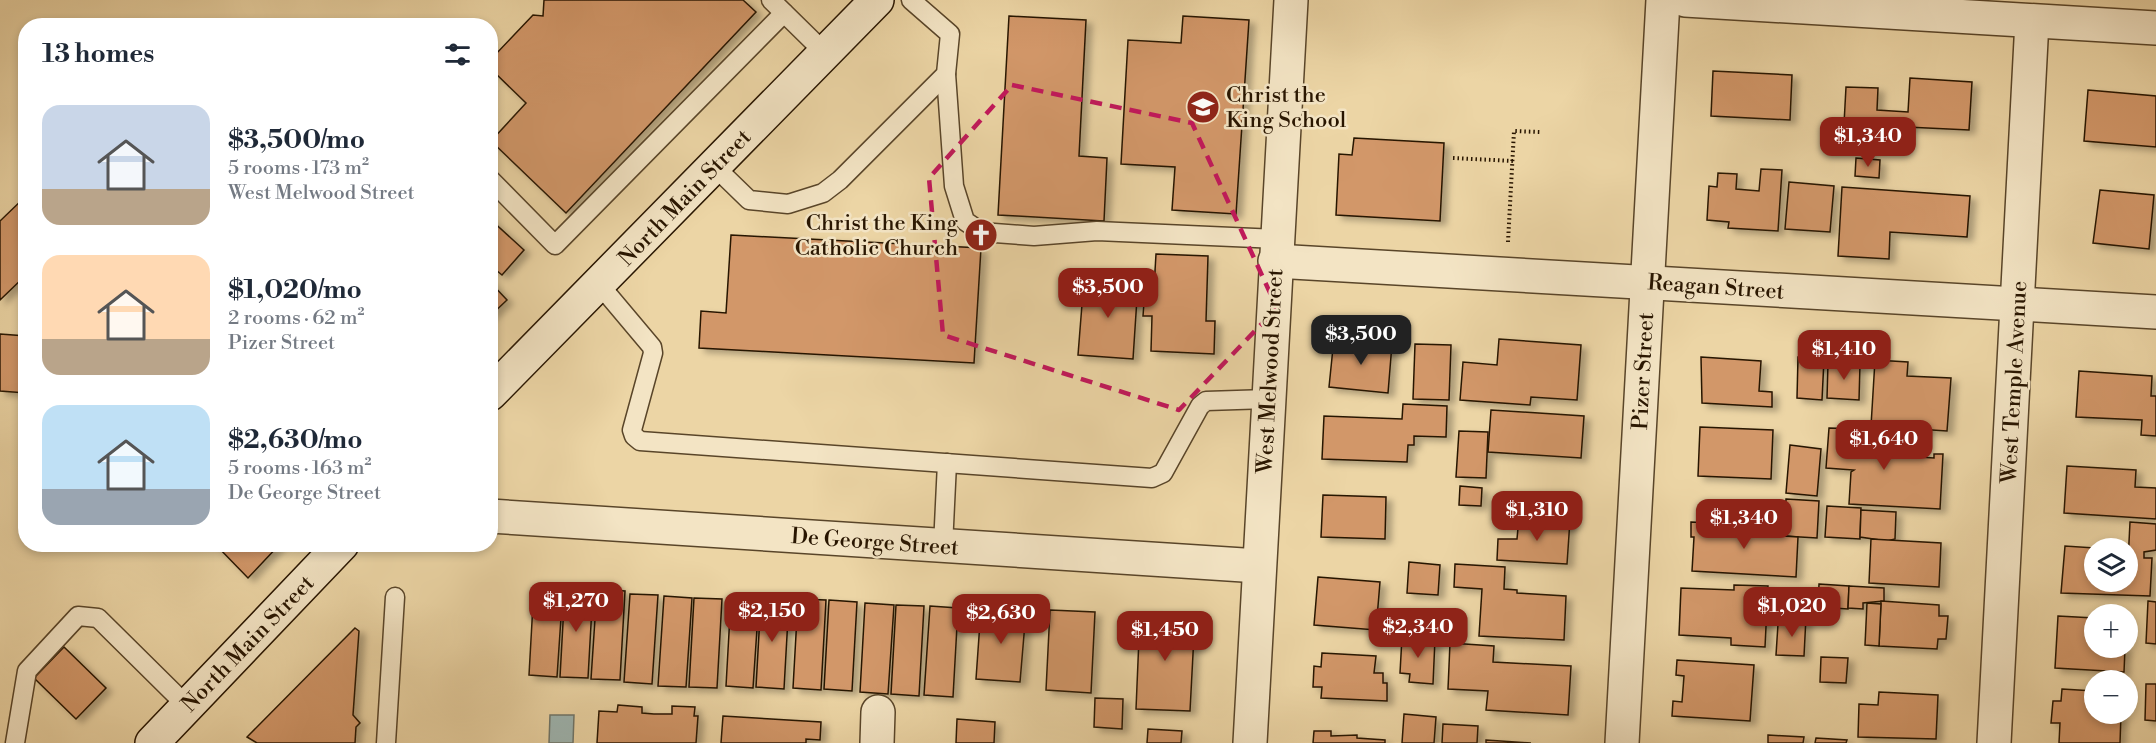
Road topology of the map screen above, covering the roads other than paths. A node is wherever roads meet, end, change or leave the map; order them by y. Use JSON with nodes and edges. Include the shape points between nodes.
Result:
{"nodes":[{"id":1,"x":771,"y":0,"type":"edge"},
{"id":2,"x":877,"y":0,"type":"edge"},
{"id":3,"x":911,"y":0,"type":"edge"},
{"id":4,"x":1291,"y":0,"type":"edge"},
{"id":5,"x":1663,"y":0,"type":"edge"},
{"id":6,"x":1685,"y":0,"type":"edge"},
{"id":7,"x":1977,"y":9,"type":"edge"},
{"id":8,"x":784,"y":13,"type":"junction"},
{"id":9,"x":2032,"y":21,"type":"junction"},
{"id":10,"x":2156,"y":28,"type":"edge"},
{"id":11,"x":825,"y":53,"type":"junction"},
{"id":12,"x":946,"y":74,"type":"junction"},
{"id":13,"x":714,"y":166,"type":"junction"},
{"id":14,"x":498,"y":188,"type":"edge"},
{"id":15,"x":1276,"y":250,"type":"junction"},
{"id":16,"x":1647,"y":281,"type":"junction"},
{"id":17,"x":599,"y":284,"type":"junction"},
{"id":18,"x":2016,"y":305,"type":"junction"},
{"id":19,"x":2156,"y":312,"type":"edge"},
{"id":20,"x":498,"y":386,"type":"edge"},
{"id":21,"x":1268,"y":399,"type":"junction"},
{"id":22,"x":948,"y":463,"type":"junction"},
{"id":23,"x":498,"y":517,"type":"edge"},
{"id":24,"x":943,"y":546,"type":"junction"},
{"id":25,"x":334,"y":552,"type":"edge"},
{"id":26,"x":1259,"y":566,"type":"junction"},
{"id":27,"x":395,"y":597,"type":"dead end"},
{"id":28,"x":187,"y":706,"type":"junction"},
{"id":29,"x":15,"y":743,"type":"edge"},
{"id":30,"x":152,"y":743,"type":"edge"},
{"id":31,"x":386,"y":743,"type":"edge"},
{"id":32,"x":1250,"y":743,"type":"edge"},
{"id":33,"x":1622,"y":743,"type":"edge"},
{"id":34,"x":1994,"y":743,"type":"edge"}],
"edges":[{"from":1,"to":8,"type":"lane"},
{"from":2,"to":11,"type":"street","name":"North Main Street"},
{"from":3,"to":12,"type":"lane","via":[[950,34]]},
{"from":4,"to":15,"type":"street","name":"West Melwood Street"},
{"from":5,"to":16,"type":"street","name":"Pizer Street"},
{"from":6,"to":7,"type":"street"},
{"from":7,"to":9,"type":"street"},
{"from":8,"to":11,"type":"lane"},
{"from":8,"to":14,"type":"lane","via":[[555,245]]},
{"from":9,"to":10,"type":"street"},
{"from":9,"to":18,"type":"street","name":"West Temple Avenue"},
{"from":11,"to":13,"type":"street","name":"North Main Street"},
{"from":12,"to":13,"type":"lane","via":[[823,194],[788,204],[749,200]]},
{"from":12,"to":15,"type":"lane","via":[[954,186],[965,221],[981,232],[1034,236],[1097,231]]},
{"from":13,"to":17,"type":"street","name":"North Main Street"},
{"from":15,"to":16,"type":"street","name":"Reagan Street"},
{"from":15,"to":21,"type":"street","name":"West Melwood Street"},
{"from":16,"to":18,"type":"street","name":"Reagan Street"},
{"from":16,"to":33,"type":"street","name":"Pizer Street"},
{"from":17,"to":20,"type":"street","name":"North Main Street"},
{"from":17,"to":22,"type":"lane","via":[[648,340],[653,353],[632,430],[636,440]]},
{"from":18,"to":19,"type":"street","name":"Reagan Street"},
{"from":18,"to":34,"type":"street","name":"West Temple Avenue"},
{"from":21,"to":22,"type":"lane","via":[[1213,400],[1200,406],[1158,477]]},
{"from":21,"to":26,"type":"street","name":"West Melwood Street"},
{"from":22,"to":24,"type":"lane"},
{"from":23,"to":24,"type":"street","name":"De George Street"},
{"from":24,"to":26,"type":"street","name":"De George Street"},
{"from":25,"to":28,"type":"street","name":"North Main Street"},
{"from":26,"to":32,"type":"street","name":"West Melwood Street"},
{"from":27,"to":31,"type":"lane"},
{"from":28,"to":29,"type":"lane","via":[[98,618],[78,616],[27,671]]},
{"from":28,"to":30,"type":"street","name":"North Main Street"}]}
